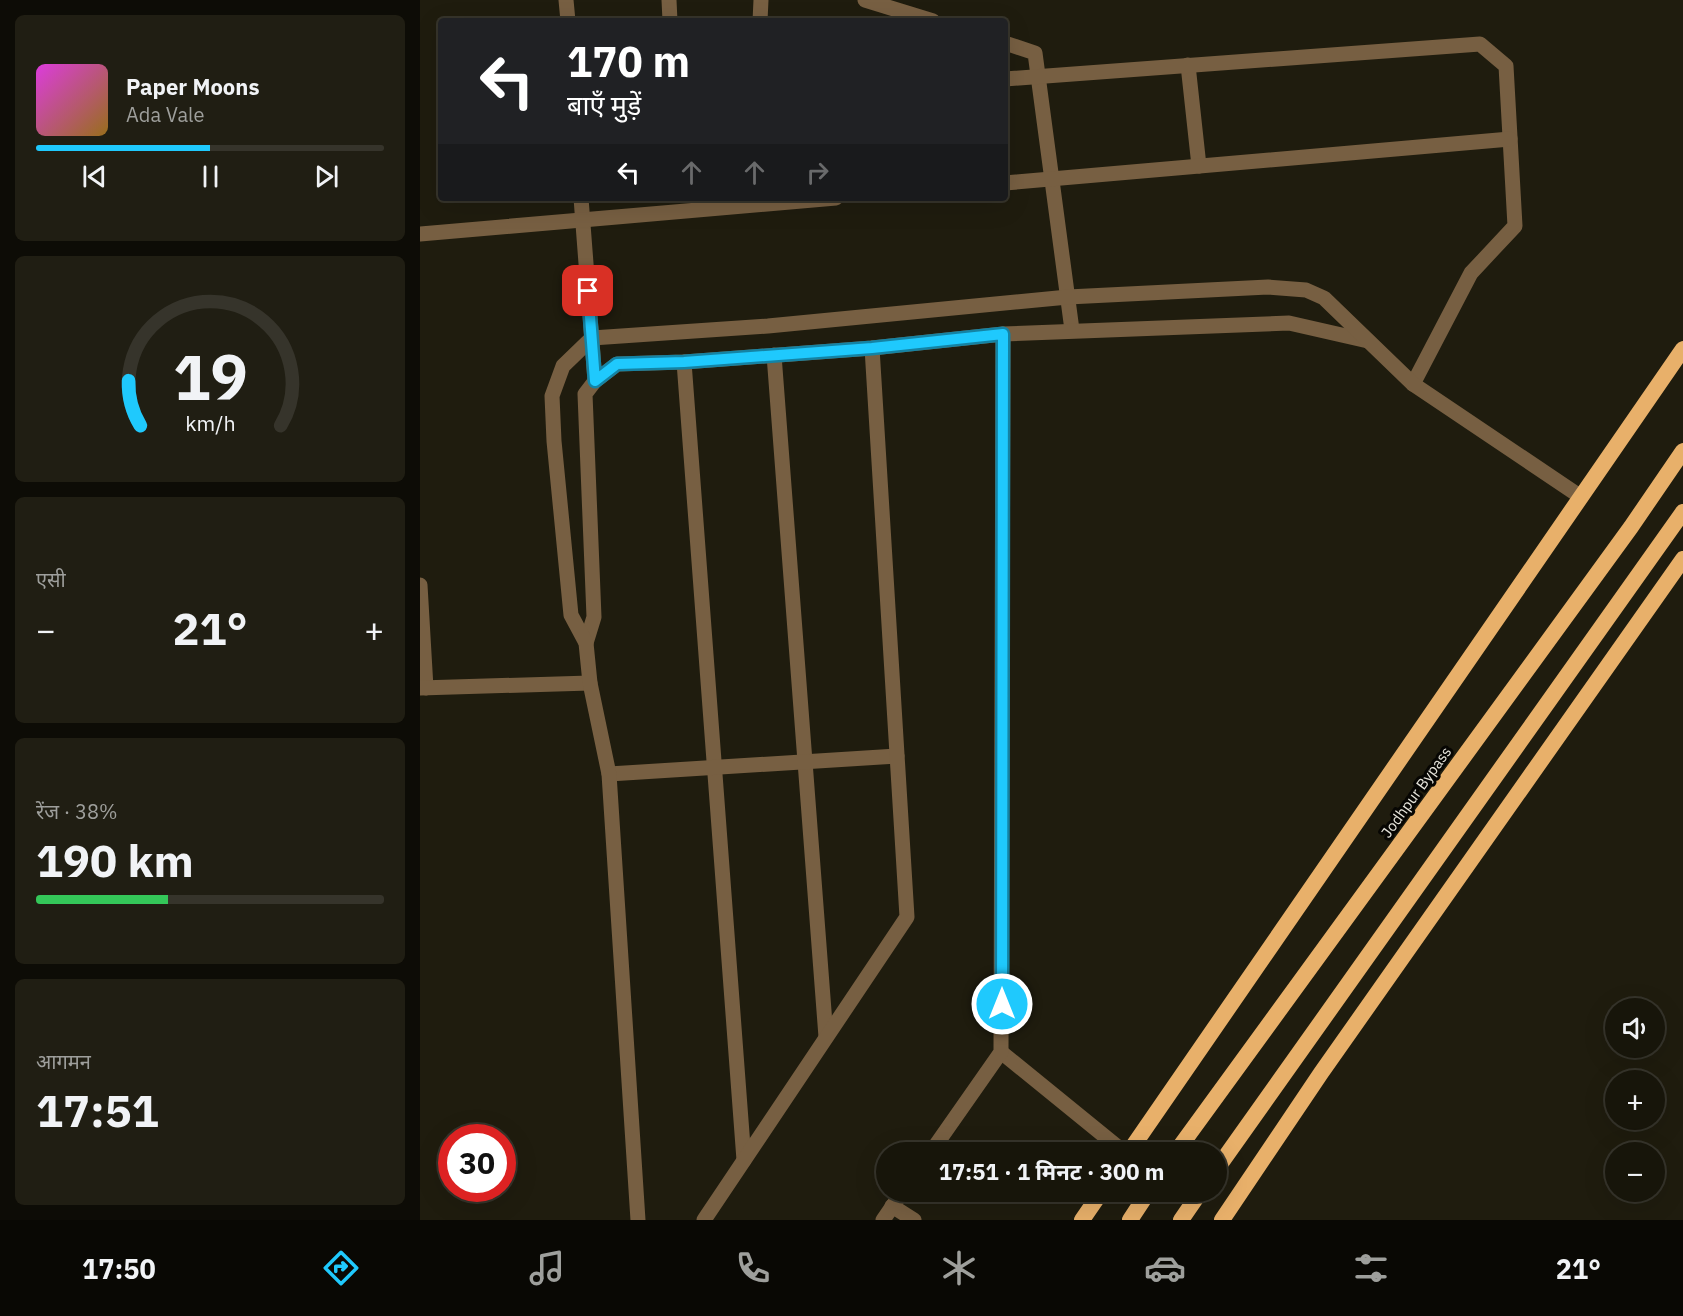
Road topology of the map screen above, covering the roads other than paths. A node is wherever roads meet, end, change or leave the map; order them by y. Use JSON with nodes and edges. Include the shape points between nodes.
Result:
{"nodes":[{"id":1,"x":566,"y":0,"type":"edge"},
{"id":2,"x":669,"y":0,"type":"edge"},
{"id":3,"x":761,"y":0,"type":"edge"},
{"id":4,"x":865,"y":0,"type":"edge"},
{"id":5,"x":568,"y":18,"type":"edge"},
{"id":6,"x":670,"y":18,"type":"edge"},
{"id":7,"x":760,"y":18,"type":"edge"},
{"id":8,"x":923,"y":18,"type":"edge"},
{"id":9,"x":1008,"y":44,"type":"edge"},
{"id":10,"x":1188,"y":65,"type":"junction"},
{"id":11,"x":1039,"y":76,"type":"junction"},
{"id":12,"x":1008,"y":79,"type":"edge"},
{"id":13,"x":1510,"y":139,"type":"junction"},
{"id":14,"x":1199,"y":166,"type":"junction"},
{"id":15,"x":1052,"y":179,"type":"junction"},
{"id":16,"x":1008,"y":183,"type":"edge"},
{"id":17,"x":581,"y":201,"type":"edge"},
{"id":18,"x":802,"y":201,"type":"edge"},
{"id":19,"x":583,"y":220,"type":"junction"},
{"id":20,"x":420,"y":234,"type":"edge"},
{"id":21,"x":1068,"y":297,"type":"junction"},
{"id":22,"x":1072,"y":330,"type":"junction"},
{"id":23,"x":1003,"y":334,"type":"junction"},
{"id":24,"x":592,"y":338,"type":"junction"},
{"id":25,"x":1368,"y":340,"type":"junction"},
{"id":26,"x":872,"y":348,"type":"junction"},
{"id":27,"x":1683,"y":349,"type":"edge"},
{"id":28,"x":774,"y":355,"type":"junction"},
{"id":29,"x":684,"y":362,"type":"junction"},
{"id":30,"x":595,"y":381,"type":"junction"},
{"id":31,"x":1413,"y":384,"type":"junction"},
{"id":32,"x":1683,"y":451,"type":"edge"},
{"id":33,"x":1581,"y":497,"type":"junction"},
{"id":34,"x":1683,"y":512,"type":"edge"},
{"id":35,"x":1683,"y":559,"type":"edge"},
{"id":36,"x":420,"y":585,"type":"edge"},
{"id":37,"x":586,"y":643,"type":"junction"},
{"id":38,"x":590,"y":683,"type":"junction"},
{"id":39,"x":423,"y":688,"type":"edge"},
{"id":40,"x":897,"y":756,"type":"junction"},
{"id":41,"x":806,"y":762,"type":"junction"},
{"id":42,"x":715,"y":768,"type":"junction"},
{"id":43,"x":609,"y":774,"type":"junction"},
{"id":44,"x":826,"y":1037,"type":"junction"},
{"id":45,"x":1001,"y":1052,"type":"junction"},
{"id":46,"x":938,"y":1142,"type":"edge"},
{"id":47,"x":1112,"y":1142,"type":"edge"},
{"id":48,"x":1136,"y":1142,"type":"edge"},
{"id":49,"x":1183,"y":1142,"type":"edge"},
{"id":50,"x":1227,"y":1155,"type":"edge"},
{"id":51,"x":744,"y":1160,"type":"junction"},
{"id":52,"x":895,"y":1202,"type":"edge"},
{"id":53,"x":1094,"y":1202,"type":"edge"},
{"id":54,"x":1142,"y":1202,"type":"edge"},
{"id":55,"x":1194,"y":1202,"type":"edge"},
{"id":56,"x":892,"y":1206,"type":"junction"},
{"id":57,"x":638,"y":1220,"type":"edge"},
{"id":58,"x":704,"y":1220,"type":"edge"},
{"id":59,"x":883,"y":1220,"type":"edge"},
{"id":60,"x":914,"y":1220,"type":"edge"},
{"id":61,"x":1082,"y":1220,"type":"edge"},
{"id":62,"x":1130,"y":1220,"type":"edge"},
{"id":63,"x":1181,"y":1220,"type":"edge"},
{"id":64,"x":1222,"y":1220,"type":"edge"}],
"edges":[{"from":1,"to":5,"type":"street"},
{"from":2,"to":6,"type":"street"},
{"from":3,"to":7,"type":"street"},
{"from":4,"to":8,"type":"street"},
{"from":9,"to":11,"type":"street","via":[[1035,53]]},
{"from":10,"to":11,"type":"street"},
{"from":10,"to":13,"type":"street","via":[[1480,44],[1506,66]]},
{"from":10,"to":14,"type":"street"},
{"from":11,"to":12,"type":"street"},
{"from":11,"to":15,"type":"street"},
{"from":13,"to":14,"type":"street"},
{"from":13,"to":31,"type":"street","via":[[1515,226],[1471,273]]},
{"from":14,"to":15,"type":"street"},
{"from":15,"to":16,"type":"street"},
{"from":15,"to":21,"type":"street"},
{"from":17,"to":19,"type":"street"},
{"from":18,"to":19,"type":"street"},
{"from":19,"to":20,"type":"street"},
{"from":19,"to":24,"type":"street"},
{"from":21,"to":22,"type":"street"},
{"from":21,"to":24,"type":"street","via":[[768,327]]},
{"from":21,"to":25,"type":"street","via":[[1268,287],[1306,290],[1324,298]]},
{"from":22,"to":23,"type":"street"},
{"from":22,"to":25,"type":"street","via":[[1289,322]]},
{"from":23,"to":26,"type":"street"},
{"from":23,"to":45,"type":"street"},
{"from":24,"to":30,"type":"street"},
{"from":24,"to":37,"type":"street","via":[[563,366],[552,396],[571,615]]},
{"from":25,"to":31,"type":"street"},
{"from":26,"to":28,"type":"street"},
{"from":26,"to":40,"type":"street"},
{"from":27,"to":33,"type":"highway"},
{"from":28,"to":29,"type":"street"},
{"from":28,"to":41,"type":"street"},
{"from":29,"to":30,"type":"street","via":[[617,364]]},
{"from":29,"to":42,"type":"street"},
{"from":30,"to":37,"type":"street","via":[[585,394],[594,617]]},
{"from":31,"to":33,"type":"street"},
{"from":32,"to":49,"type":"highway","name":"Jodhpur Bypass"},
{"from":33,"to":48,"type":"highway"},
{"from":34,"to":50,"type":"highway"},
{"from":35,"to":64,"type":"highway"},
{"from":36,"to":39,"type":"street"},
{"from":37,"to":38,"type":"street"},
{"from":38,"to":39,"type":"street"},
{"from":38,"to":43,"type":"street"},
{"from":40,"to":41,"type":"street"},
{"from":40,"to":44,"type":"street","via":[[907,917]]},
{"from":41,"to":42,"type":"street"},
{"from":41,"to":44,"type":"street"},
{"from":42,"to":43,"type":"street"},
{"from":42,"to":51,"type":"street"},
{"from":43,"to":57,"type":"street"},
{"from":44,"to":51,"type":"street"},
{"from":45,"to":46,"type":"street"},
{"from":45,"to":47,"type":"street"},
{"from":51,"to":58,"type":"street"},
{"from":52,"to":56,"type":"street"},
{"from":53,"to":61,"type":"highway"},
{"from":54,"to":62,"type":"highway"},
{"from":55,"to":63,"type":"highway"},
{"from":56,"to":59,"type":"street"},
{"from":56,"to":60,"type":"street"}]}
